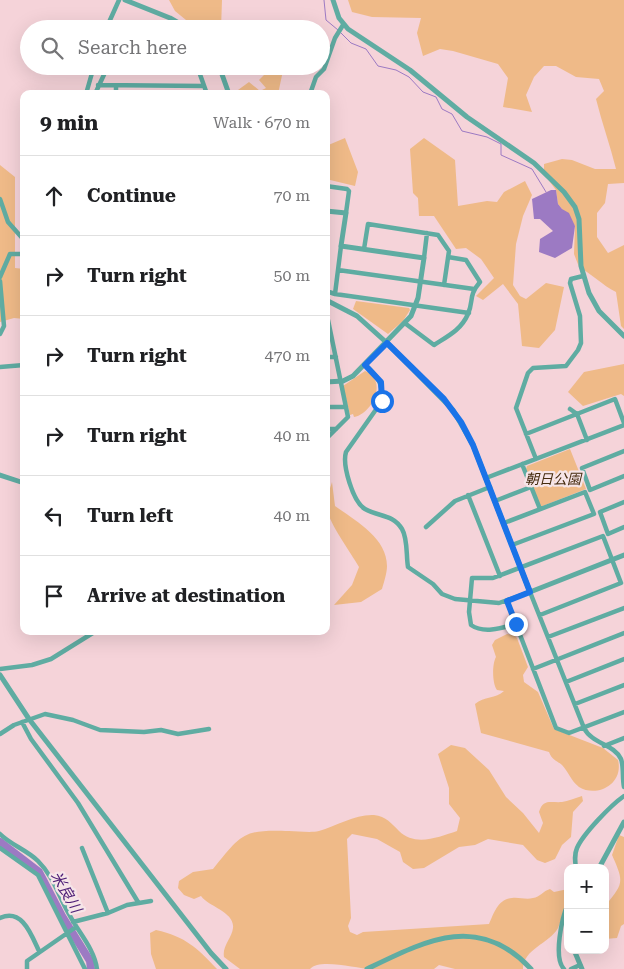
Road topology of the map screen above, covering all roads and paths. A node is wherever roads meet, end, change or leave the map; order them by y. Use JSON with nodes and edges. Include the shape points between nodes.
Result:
{"nodes":[{"id":1,"x":119,"y":0,"type":"edge"},
{"id":2,"x":125,"y":0,"type":"edge"},
{"id":3,"x":333,"y":0,"type":"edge"},
{"id":4,"x":134,"y":2,"type":"edge"},
{"id":5,"x":110,"y":20,"type":"edge"},
{"id":6,"x":173,"y":20,"type":"edge"},
{"id":7,"x":342,"y":26,"type":"junction"},
{"id":8,"x":330,"y":53,"type":"edge"},
{"id":9,"x":91,"y":75,"type":"edge"},
{"id":10,"x":103,"y":75,"type":"edge"},
{"id":11,"x":201,"y":75,"type":"edge"},
{"id":12,"x":222,"y":75,"type":"edge"},
{"id":13,"x":318,"y":75,"type":"edge"},
{"id":14,"x":98,"y":85,"type":"junction"},
{"id":15,"x":116,"y":86,"type":"junction"},
{"id":16,"x":138,"y":86,"type":"junction"},
{"id":17,"x":204,"y":86,"type":"junction"},
{"id":18,"x":87,"y":90,"type":"edge"},
{"id":19,"x":97,"y":90,"type":"edge"},
{"id":20,"x":116,"y":90,"type":"edge"},
{"id":21,"x":138,"y":90,"type":"edge"},
{"id":22,"x":206,"y":90,"type":"edge"},
{"id":23,"x":228,"y":90,"type":"edge"},
{"id":24,"x":311,"y":90,"type":"edge"},
{"id":25,"x":330,"y":187,"type":"edge"},
{"id":26,"x":0,"y":199,"type":"edge"},
{"id":27,"x":330,"y":211,"type":"edge"},
{"id":28,"x":346,"y":213,"type":"junction"},
{"id":29,"x":427,"y":233,"type":"junction"},
{"id":30,"x":20,"y":236,"type":"edge"},
{"id":31,"x":342,"y":246,"type":"junction"},
{"id":32,"x":364,"y":250,"type":"junction"},
{"id":33,"x":20,"y":254,"type":"edge"},
{"id":34,"x":448,"y":257,"type":"junction"},
{"id":35,"x":424,"y":258,"type":"junction"},
{"id":36,"x":338,"y":270,"type":"junction"},
{"id":37,"x":583,"y":276,"type":"junction"},
{"id":38,"x":0,"y":277,"type":"edge"},
{"id":39,"x":0,"y":281,"type":"edge"},
{"id":40,"x":420,"y":282,"type":"junction"},
{"id":41,"x":444,"y":285,"type":"junction"},
{"id":42,"x":474,"y":289,"type":"junction"},
{"id":43,"x":330,"y":292,"type":"edge"},
{"id":44,"x":335,"y":294,"type":"junction"},
{"id":45,"x":330,"y":302,"type":"edge"},
{"id":46,"x":415,"y":306,"type":"junction"},
{"id":47,"x":468,"y":313,"type":"junction"},
{"id":48,"x":406,"y":324,"type":"junction"},
{"id":49,"x":0,"y":334,"type":"edge"},
{"id":50,"x":624,"y":336,"type":"edge"},
{"id":51,"x":330,"y":338,"type":"edge"},
{"id":52,"x":387,"y":343,"type":"junction"},
{"id":53,"x":330,"y":357,"type":"edge"},
{"id":54,"x":336,"y":358,"type":"junction"},
{"id":55,"x":20,"y":365,"type":"edge"},
{"id":56,"x":365,"y":365,"type":"junction"},
{"id":57,"x":0,"y":367,"type":"edge"},
{"id":58,"x":341,"y":381,"type":"junction"},
{"id":59,"x":330,"y":382,"type":"edge"},
{"id":60,"x":330,"y":407,"type":"edge"},
{"id":61,"x":346,"y":407,"type":"junction"},
{"id":62,"x":570,"y":409,"type":"dead end"},
{"id":63,"x":577,"y":414,"type":"junction"},
{"id":64,"x":624,"y":424,"type":"edge"},
{"id":65,"x":330,"y":429,"type":"edge"},
{"id":66,"x":336,"y":429,"type":"junction"},
{"id":67,"x":526,"y":434,"type":"junction"},
{"id":68,"x":330,"y":435,"type":"edge"},
{"id":69,"x":587,"y":440,"type":"junction"},
{"id":70,"x":624,"y":451,"type":"edge"},
{"id":71,"x":536,"y":459,"type":"junction"},
{"id":72,"x":522,"y":464,"type":"junction"},
{"id":73,"x":0,"y":475,"type":"edge"},
{"id":74,"x":624,"y":476,"type":"edge"},
{"id":75,"x":486,"y":478,"type":"junction"},
{"id":76,"x":20,"y":482,"type":"edge"},
{"id":77,"x":490,"y":487,"type":"junction"},
{"id":78,"x":531,"y":487,"type":"junction"},
{"id":79,"x":468,"y":496,"type":"junction"},
{"id":80,"x":495,"y":501,"type":"junction"},
{"id":81,"x":624,"y":502,"type":"edge"},
{"id":82,"x":540,"y":509,"type":"junction"},
{"id":83,"x":504,"y":523,"type":"junction"},
{"id":84,"x":426,"y":528,"type":"dead end"},
{"id":85,"x":624,"y":528,"type":"edge"},
{"id":86,"x":512,"y":545,"type":"junction"},
{"id":87,"x":624,"y":555,"type":"edge"},
{"id":88,"x":612,"y":560,"type":"junction"},
{"id":89,"x":521,"y":568,"type":"junction"},
{"id":90,"x":500,"y":576,"type":"junction"},
{"id":91,"x":530,"y":592,"type":"junction"},
{"id":92,"x":507,"y":601,"type":"junction"},
{"id":93,"x":470,"y":602,"type":"junction"},
{"id":94,"x":624,"y":608,"type":"edge"},
{"id":95,"x":540,"y":615,"type":"junction"},
{"id":96,"x":516,"y":624,"type":"junction"},
{"id":97,"x":624,"y":633,"type":"edge"},
{"id":98,"x":90,"y":635,"type":"edge"},
{"id":99,"x":548,"y":637,"type":"junction"},
{"id":100,"x":624,"y":659,"type":"edge"},
{"id":101,"x":557,"y":660,"type":"junction"},
{"id":102,"x":0,"y":669,"type":"edge"},
{"id":103,"x":533,"y":669,"type":"junction"},
{"id":104,"x":0,"y":675,"type":"edge"},
{"id":105,"x":566,"y":682,"type":"junction"},
{"id":106,"x":624,"y":685,"type":"edge"},
{"id":107,"x":575,"y":704,"type":"junction"},
{"id":108,"x":624,"y":712,"type":"edge"},
{"id":109,"x":29,"y":719,"type":"junction"},
{"id":110,"x":22,"y":722,"type":"junction"},
{"id":111,"x":584,"y":728,"type":"junction"},
{"id":112,"x":209,"y":729,"type":"dead end"},
{"id":113,"x":0,"y":734,"type":"edge"},
{"id":114,"x":624,"y":738,"type":"edge"},
{"id":115,"x":604,"y":746,"type":"junction"},
{"id":116,"x":624,"y":787,"type":"edge"},
{"id":117,"x":624,"y":796,"type":"edge"},
{"id":118,"x":624,"y":822,"type":"edge"},
{"id":119,"x":0,"y":834,"type":"edge"},
{"id":120,"x":0,"y":848,"type":"edge"},
{"id":121,"x":82,"y":848,"type":"dead end"},
{"id":122,"x":576,"y":864,"type":"edge"},
{"id":123,"x":601,"y":864,"type":"edge"},
{"id":124,"x":151,"y":901,"type":"dead end"},
{"id":125,"x":138,"y":902,"type":"junction"},
{"id":126,"x":566,"y":909,"type":"edge"},
{"id":127,"x":108,"y":913,"type":"junction"},
{"id":128,"x":0,"y":918,"type":"edge"},
{"id":129,"x":74,"y":926,"type":"junction"},
{"id":130,"x":67,"y":932,"type":"junction"},
{"id":131,"x":39,"y":951,"type":"junction"},
{"id":132,"x":576,"y":954,"type":"edge"},
{"id":133,"x":581,"y":967,"type":"edge"},
{"id":134,"x":27,"y":969,"type":"edge"},
{"id":135,"x":85,"y":969,"type":"edge"},
{"id":136,"x":98,"y":969,"type":"edge"},
{"id":137,"x":226,"y":969,"type":"edge"},
{"id":138,"x":368,"y":969,"type":"edge"},
{"id":139,"x":531,"y":969,"type":"edge"},
{"id":140,"x":564,"y":969,"type":"edge"},
{"id":141,"x":571,"y":969,"type":"edge"}],
"edges":[{"from":1,"to":5,"type":"street"},
{"from":2,"to":4,"type":"street"},
{"from":3,"to":7,"type":"street"},
{"from":4,"to":6,"type":"street"},
{"from":7,"to":8,"type":"street"},
{"from":7,"to":37,"type":"street","via":[[410,70],[468,117],[530,160],[558,185],[571,201],[579,219]]},
{"from":9,"to":18,"type":"street"},
{"from":10,"to":14,"type":"street"},
{"from":11,"to":17,"type":"street"},
{"from":12,"to":23,"type":"street"},
{"from":13,"to":24,"type":"street"},
{"from":14,"to":15,"type":"street"},
{"from":14,"to":19,"type":"street"},
{"from":15,"to":16,"type":"street"},
{"from":15,"to":20,"type":"street"},
{"from":16,"to":17,"type":"street"},
{"from":16,"to":21,"type":"street"},
{"from":17,"to":22,"type":"street"},
{"from":25,"to":28,"type":"street","via":[[349,191]]},
{"from":26,"to":30,"type":"street","via":[[8,222]]},
{"from":27,"to":28,"type":"street"},
{"from":28,"to":31,"type":"street"},
{"from":29,"to":32,"type":"street","via":[[368,224]]},
{"from":29,"to":34,"type":"street","via":[[438,235],[449,252]]},
{"from":29,"to":35,"type":"street"},
{"from":31,"to":32,"type":"street"},
{"from":31,"to":36,"type":"street"},
{"from":32,"to":35,"type":"street"},
{"from":33,"to":38,"type":"street","via":[[10,254]]},
{"from":34,"to":41,"type":"street"},
{"from":34,"to":42,"type":"street","via":[[466,260],[480,282]]},
{"from":35,"to":40,"type":"street"},
{"from":36,"to":40,"type":"street"},
{"from":36,"to":44,"type":"street"},
{"from":37,"to":50,"type":"street","via":[[599,311]]},
{"from":37,"to":67,"type":"street","via":[[570,282],[580,316],[580,346],[566,366],[537,366],[528,373],[515,410]]},
{"from":39,"to":49,"type":"street","via":[[4,326]]},
{"from":40,"to":41,"type":"street"},
{"from":40,"to":46,"type":"street"},
{"from":41,"to":42,"type":"street"},
{"from":42,"to":47,"type":"street"},
{"from":43,"to":44,"type":"street"},
{"from":44,"to":46,"type":"street"},
{"from":45,"to":52,"type":"street","via":[[357,316]]},
{"from":46,"to":47,"type":"street"},
{"from":46,"to":48,"type":"street"},
{"from":47,"to":48,"type":"street","via":[[458,330],[434,345]]},
{"from":48,"to":52,"type":"street"},
{"from":51,"to":54,"type":"street"},
{"from":52,"to":56,"type":"street"},
{"from":52,"to":75,"type":"street","via":[[453,410],[468,434]]},
{"from":53,"to":54,"type":"street"},
{"from":54,"to":58,"type":"street"},
{"from":55,"to":57,"type":"street"},
{"from":56,"to":58,"type":"street"},
{"from":56,"to":93,"type":"street","via":[[381,382],[382,401],[343,461],[358,499],[367,510],[395,519],[403,530],[408,567],[442,594]]},
{"from":58,"to":59,"type":"street"},
{"from":58,"to":61,"type":"street"},
{"from":60,"to":61,"type":"street"},
{"from":61,"to":66,"type":"street","via":[[348,417]]},
{"from":62,"to":63,"type":"street"},
{"from":63,"to":64,"type":"street","via":[[615,400]]},
{"from":63,"to":67,"type":"street"},
{"from":63,"to":69,"type":"street"},
{"from":64,"to":69,"type":"street"},
{"from":65,"to":66,"type":"street"},
{"from":66,"to":68,"type":"street"},
{"from":67,"to":71,"type":"street"},
{"from":69,"to":71,"type":"street"},
{"from":70,"to":74,"type":"street","via":[[582,468],[590,490]]},
{"from":71,"to":72,"type":"street"},
{"from":72,"to":75,"type":"street"},
{"from":72,"to":78,"type":"street"},
{"from":73,"to":76,"type":"street"},
{"from":75,"to":77,"type":"street"},
{"from":77,"to":79,"type":"street"},
{"from":77,"to":80,"type":"street"},
{"from":78,"to":80,"type":"street"},
{"from":78,"to":82,"type":"street"},
{"from":79,"to":84,"type":"street","via":[[447,506]]},
{"from":79,"to":90,"type":"street"},
{"from":80,"to":83,"type":"street"},
{"from":81,"to":85,"type":"street","via":[[600,512],[608,534]]},
{"from":82,"to":83,"type":"street"},
{"from":82,"to":86,"type":"street","via":[[585,492],[594,514]]},
{"from":83,"to":86,"type":"street"},
{"from":86,"to":89,"type":"street"},
{"from":87,"to":88,"type":"street"},
{"from":88,"to":89,"type":"street","via":[[603,536]]},
{"from":88,"to":91,"type":"street"},
{"from":88,"to":95,"type":"street","via":[[621,584]]},
{"from":89,"to":90,"type":"street"},
{"from":89,"to":91,"type":"street"},
{"from":90,"to":93,"type":"street","via":[[472,578]]},
{"from":91,"to":92,"type":"street"},
{"from":91,"to":95,"type":"street"},
{"from":92,"to":93,"type":"street","via":[[493,604]]},
{"from":92,"to":96,"type":"street"},
{"from":93,"to":96,"type":"street","via":[[469,621],[476,628],[495,630]]},
{"from":94,"to":99,"type":"street"},
{"from":95,"to":99,"type":"street"},
{"from":96,"to":103,"type":"street"},
{"from":97,"to":101,"type":"street"},
{"from":98,"to":102,"type":"street","via":[[52,659]]},
{"from":99,"to":101,"type":"street"},
{"from":100,"to":105,"type":"street"},
{"from":101,"to":103,"type":"street"},
{"from":101,"to":105,"type":"street"},
{"from":103,"to":111,"type":"street","via":[[556,728],[569,733]]},
{"from":104,"to":109,"type":"street"},
{"from":105,"to":107,"type":"street"},
{"from":106,"to":107,"type":"street"},
{"from":107,"to":111,"type":"street"},
{"from":108,"to":111,"type":"street"},
{"from":109,"to":110,"type":"street"},
{"from":109,"to":112,"type":"street","via":[[45,714],[100,730],[161,730],[178,734]]},
{"from":109,"to":137,"type":"street"},
{"from":110,"to":113,"type":"street"},
{"from":110,"to":125,"type":"street","via":[[78,803]]},
{"from":111,"to":115,"type":"street","via":[[590,737]]},
{"from":114,"to":115,"type":"street"},
{"from":115,"to":116,"type":"street","via":[[620,757]]},
{"from":117,"to":122,"type":"street","via":[[581,841],[575,855]]},
{"from":118,"to":123,"type":"street"},
{"from":119,"to":129,"type":"street","via":[[36,858],[45,868],[55,882]]},
{"from":120,"to":130,"type":"street","via":[[38,875]]},
{"from":121,"to":127,"type":"street"},
{"from":124,"to":125,"type":"street"},
{"from":125,"to":127,"type":"street"},
{"from":126,"to":140,"type":"street","via":[[562,921],[559,962]]},
{"from":127,"to":129,"type":"street"},
{"from":128,"to":131,"type":"street","via":[[8,915],[19,918],[28,928]]},
{"from":129,"to":130,"type":"street"},
{"from":129,"to":136,"type":"street","via":[[91,951]]},
{"from":130,"to":131,"type":"street"},
{"from":130,"to":135,"type":"street"},
{"from":131,"to":134,"type":"street","via":[[27,961]]},
{"from":132,"to":133,"type":"street"},
{"from":133,"to":141,"type":"street"},
{"from":138,"to":139,"type":"street","via":[[421,943],[461,936],[501,946]]}]}
